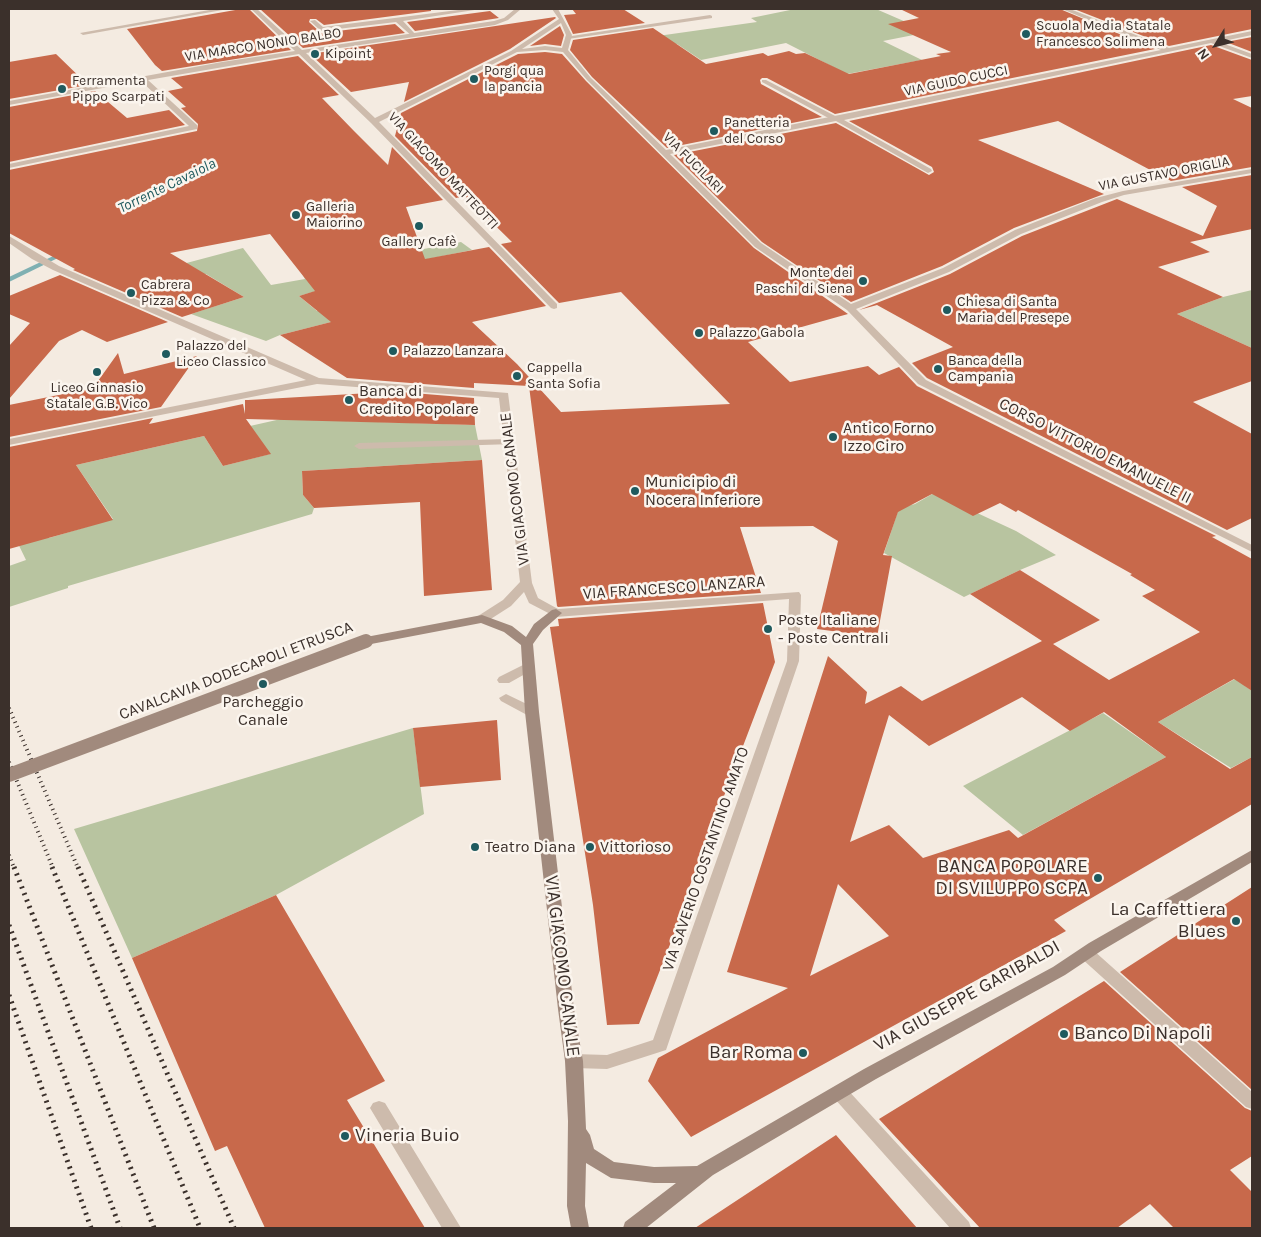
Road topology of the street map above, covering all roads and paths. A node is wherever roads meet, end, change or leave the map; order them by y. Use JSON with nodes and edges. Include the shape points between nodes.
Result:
{"nodes":[{"id":1,"x":225,"y":9,"type":"edge"},
{"id":2,"x":254,"y":9,"type":"edge"},
{"id":3,"x":478,"y":9,"type":"edge"},
{"id":4,"x":518,"y":9,"type":"edge"},
{"id":5,"x":554,"y":9,"type":"edge"},
{"id":6,"x":1065,"y":9,"type":"edge"},
{"id":7,"x":710,"y":17,"type":"dead end"},
{"id":8,"x":562,"y":19,"type":"junction"},
{"id":9,"x":398,"y":20,"type":"junction"},
{"id":10,"x":313,"y":21,"type":"dead end"},
{"id":11,"x":1252,"y":32,"type":"edge"},
{"id":12,"x":83,"y":33,"type":"dead end"},
{"id":13,"x":413,"y":35,"type":"junction"},
{"id":14,"x":568,"y":37,"type":"junction"},
{"id":15,"x":1210,"y":41,"type":"junction"},
{"id":16,"x":565,"y":50,"type":"junction"},
{"id":17,"x":1167,"y":50,"type":"junction"},
{"id":18,"x":300,"y":52,"type":"junction"},
{"id":19,"x":513,"y":52,"type":"junction"},
{"id":20,"x":1252,"y":56,"type":"edge"},
{"id":21,"x":142,"y":78,"type":"junction"},
{"id":22,"x":764,"y":81,"type":"dead end"},
{"id":23,"x":9,"y":103,"type":"edge"},
{"id":24,"x":837,"y":119,"type":"junction"},
{"id":25,"x":374,"y":121,"type":"junction"},
{"id":26,"x":665,"y":153,"type":"junction"},
{"id":27,"x":9,"y":166,"type":"edge"},
{"id":28,"x":928,"y":170,"type":"dead end"},
{"id":29,"x":1252,"y":171,"type":"edge"},
{"id":30,"x":9,"y":239,"type":"edge"},
{"id":31,"x":554,"y":306,"type":"dead end"},
{"id":32,"x":850,"y":308,"type":"junction"},
{"id":33,"x":317,"y":381,"type":"junction"},
{"id":34,"x":922,"y":382,"type":"joint"},
{"id":35,"x":9,"y":442,"type":"edge"},
{"id":36,"x":509,"y":442,"type":"junction"},
{"id":37,"x":359,"y":446,"type":"dead end"},
{"id":38,"x":1252,"y":549,"type":"edge"},
{"id":39,"x":526,"y":582,"type":"junction"},
{"id":40,"x":796,"y":596,"type":"joint"},
{"id":41,"x":556,"y":613,"type":"junction"},
{"id":42,"x":482,"y":619,"type":"junction"},
{"id":43,"x":527,"y":644,"type":"junction"},
{"id":44,"x":529,"y":666,"type":"junction"},
{"id":45,"x":504,"y":680,"type":"dead end"},
{"id":46,"x":506,"y":698,"type":"dead end"},
{"id":47,"x":532,"y":712,"type":"junction"},
{"id":48,"x":9,"y":775,"type":"edge"},
{"id":49,"x":1252,"y":855,"type":"edge"},
{"id":50,"x":1087,"y":954,"type":"junction"},
{"id":51,"x":574,"y":1061,"type":"junction"},
{"id":52,"x":840,"y":1092,"type":"junction"},
{"id":53,"x":1252,"y":1102,"type":"edge"},
{"id":54,"x":378,"y":1108,"type":"dead end"},
{"id":55,"x":577,"y":1121,"type":"junction"},
{"id":56,"x":701,"y":1174,"type":"junction"},
{"id":57,"x":452,"y":1228,"type":"edge"},
{"id":58,"x":580,"y":1228,"type":"edge"},
{"id":59,"x":632,"y":1228,"type":"edge"},
{"id":60,"x":962,"y":1228,"type":"edge"}],
"edges":[{"from":1,"to":12,"type":"street"},
{"from":2,"to":18,"type":"street"},
{"from":3,"to":9,"type":"street"},
{"from":4,"to":13,"type":"street","name":"VIA MARCO NONIO BALBO","via":[[495,23]]},
{"from":5,"to":8,"type":"street"},
{"from":6,"to":17,"type":"street"},
{"from":7,"to":14,"type":"street"},
{"from":8,"to":14,"type":"street"},
{"from":8,"to":19,"type":"street","name":"VIA GIACOMO MATTEOTTI"},
{"from":9,"to":10,"type":"street","via":[[321,30]]},
{"from":9,"to":13,"type":"street"},
{"from":11,"to":15,"type":"street","name":"VIA GUIDO CUCCI"},
{"from":13,"to":18,"type":"street","name":"VIA MARCO NONIO BALBO"},
{"from":14,"to":16,"type":"street"},
{"from":15,"to":17,"type":"street","name":"VIA GUIDO CUCCI"},
{"from":15,"to":20,"type":"street"},
{"from":16,"to":19,"type":"street","via":[[545,48]]},
{"from":16,"to":26,"type":"street","name":"VIA FUCILARI","via":[[589,79]]},
{"from":17,"to":24,"type":"street","name":"VIA GUIDO CUCCI"},
{"from":18,"to":21,"type":"street","name":"VIA MARCO NONIO BALBO"},
{"from":18,"to":25,"type":"street"},
{"from":19,"to":25,"type":"street","name":"VIA GIACOMO MATTEOTTI"},
{"from":21,"to":23,"type":"street","name":"VIA MARCO NONIO BALBO"},
{"from":21,"to":27,"type":"street","via":[[194,127]]},
{"from":22,"to":24,"type":"street"},
{"from":24,"to":26,"type":"street","name":"VIA GUIDO CUCCI"},
{"from":24,"to":28,"type":"street"},
{"from":25,"to":31,"type":"street","name":"VIA GIACOMO MATTEOTTI"},
{"from":26,"to":32,"type":"street","name":"VIA FUCILARI","via":[[758,245]]},
{"from":29,"to":32,"type":"street","name":"VIA GUSTAVO ORIGLIA","via":[[1099,200],[1018,232],[946,270]]},
{"from":30,"to":33,"type":"street","via":[[35,258],[56,268]]},
{"from":32,"to":34,"type":"street","name":"VIA FUCILARI"},
{"from":33,"to":35,"type":"street"},
{"from":33,"to":36,"type":"street","name":"VIA GIACOMO CANALE","via":[[504,395]]},
{"from":34,"to":38,"type":"street","name":"CORSO VITTORIO EMANUELE II"},
{"from":36,"to":37,"type":"street"},
{"from":36,"to":39,"type":"street","name":"VIA GIACOMO CANALE"},
{"from":39,"to":41,"type":"street","name":"VIA GIACOMO CANALE","via":[[533,600]]},
{"from":39,"to":42,"type":"street","name":"VIA GIACOMO CANALE","via":[[507,603]]},
{"from":40,"to":41,"type":"street","name":"VIA FRANCESCO LANZARA"},
{"from":40,"to":51,"type":"street","name":"VIA SAVERIO COSTANTINO AMATO","via":[[793,661],[660,1045],[607,1062]]},
{"from":41,"to":43,"type":"street","via":[[538,627]]},
{"from":42,"to":43,"type":"street","via":[[508,629]]},
{"from":42,"to":48,"type":"street","name":"CAVALCAVIA DODECAPOLI ETRUSCA","bridge":true,"via":[[366,641]]},
{"from":43,"to":44,"type":"street","name":"VIA GIACOMO CANALE"},
{"from":44,"to":45,"type":"street"},
{"from":44,"to":47,"type":"street","name":"VIA GIACOMO CANALE"},
{"from":46,"to":47,"type":"street"},
{"from":47,"to":51,"type":"street","name":"VIA GIACOMO CANALE"},
{"from":49,"to":50,"type":"street","name":"VIA GIUSEPPE GARIBALDI","via":[[1095,946]]},
{"from":50,"to":52,"type":"street","name":"VIA GIUSEPPE GARIBALDI"},
{"from":50,"to":53,"type":"street"},
{"from":51,"to":55,"type":"street","name":"VIA GIACOMO CANALE"},
{"from":52,"to":56,"type":"street","name":"VIA GIUSEPPE GARIBALDI"},
{"from":52,"to":60,"type":"street"},
{"from":54,"to":57,"type":"street"},
{"from":55,"to":56,"type":"street","via":[[586,1154],[611,1170],[654,1175]]},
{"from":55,"to":58,"type":"street","name":"VIA GIACOMO CANALE","via":[[576,1206]]},
{"from":56,"to":59,"type":"street","name":"VIA GIUSEPPE GARIBALDI"}]}
